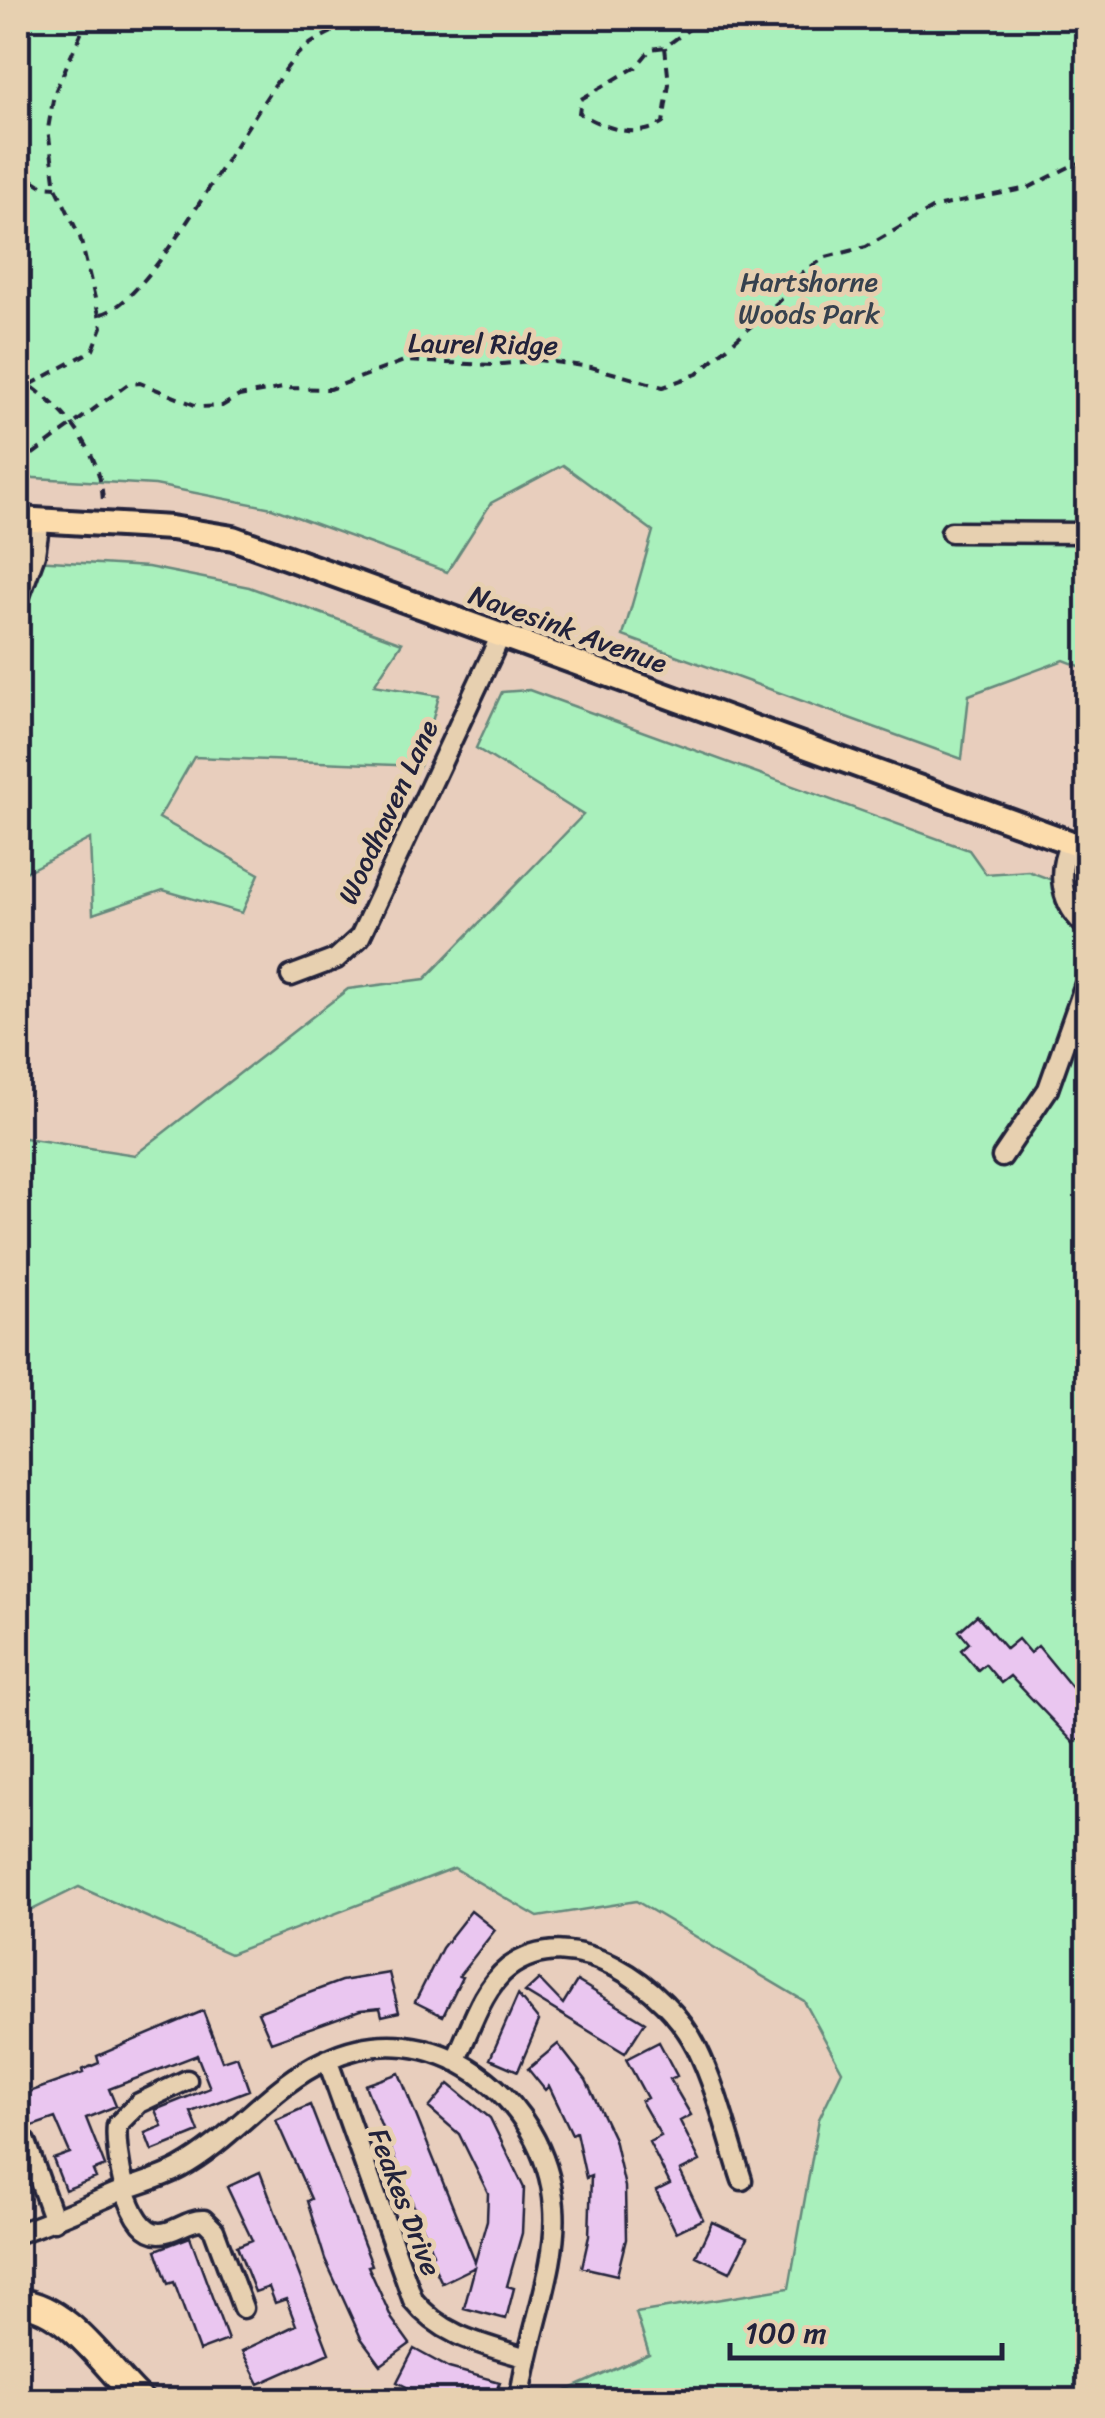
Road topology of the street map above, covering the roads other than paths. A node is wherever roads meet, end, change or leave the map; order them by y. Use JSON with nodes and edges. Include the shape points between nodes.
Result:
{"nodes":[{"id":1,"x":29,"y":520,"type":"edge"},
{"id":2,"x":952,"y":532,"type":"dead end"},
{"id":3,"x":1088,"y":533,"type":"edge"},
{"id":4,"x":18,"y":601,"type":"edge"},
{"id":5,"x":500,"y":637,"type":"junction"},
{"id":6,"x":1078,"y":846,"type":"edge"},
{"id":7,"x":1088,"y":928,"type":"edge"},
{"id":8,"x":291,"y":976,"type":"dead end"},
{"id":9,"x":1088,"y":976,"type":"edge"},
{"id":10,"x":1002,"y":1157,"type":"dead end"},
{"id":11,"x":327,"y":2059,"type":"junction"},
{"id":12,"x":455,"y":2061,"type":"junction"},
{"id":13,"x":187,"y":2080,"type":"dead end"},
{"id":14,"x":26,"y":2142,"type":"dead end"},
{"id":15,"x":742,"y":2180,"type":"dead end"},
{"id":16,"x":125,"y":2190,"type":"junction"},
{"id":17,"x":54,"y":2220,"type":"junction"},
{"id":18,"x":18,"y":2233,"type":"edge"},
{"id":19,"x":18,"y":2302,"type":"edge"},
{"id":20,"x":243,"y":2308,"type":"dead end"},
{"id":21,"x":524,"y":2357,"type":"junction"},
{"id":22,"x":140,"y":2400,"type":"edge"},
{"id":23,"x":520,"y":2400,"type":"edge"}],
"edges":[{"from":1,"to":4,"type":"street","via":[[35,554]]},
{"from":1,"to":5,"type":"main road","name":"Navesink Avenue","via":[[233,538]]},
{"from":2,"to":3,"type":"street"},
{"from":5,"to":6,"type":"main road","name":"Navesink Avenue"},
{"from":5,"to":8,"type":"street","name":"Woodhaven Lane","via":[[360,937],[336,960]]},
{"from":6,"to":7,"type":"street","via":[[1059,872],[1071,908]]},
{"from":9,"to":10,"type":"street","via":[[1048,1089]]},
{"from":11,"to":12,"type":"street","via":[[426,2047]]},
{"from":11,"to":16,"type":"street","via":[[178,2170]]},
{"from":11,"to":21,"type":"street","name":"Feakes Drive","via":[[413,2300],[430,2321],[456,2336]]},
{"from":12,"to":15,"type":"street","via":[[492,1984],[510,1967],[541,1952],[588,1952],[668,2003],[697,2049]]},
{"from":12,"to":21,"type":"street","via":[[479,2072],[512,2102],[551,2181],[551,2250]]},
{"from":13,"to":16,"type":"street","via":[[138,2103],[117,2125]]},
{"from":14,"to":17,"type":"street"},
{"from":16,"to":17,"type":"street"},
{"from":16,"to":20,"type":"street","via":[[148,2230],[162,2234],[204,2220],[214,2230]]},
{"from":17,"to":18,"type":"street"},
{"from":19,"to":22,"type":"highway","via":[[64,2322]]},
{"from":21,"to":23,"type":"street"}]}
